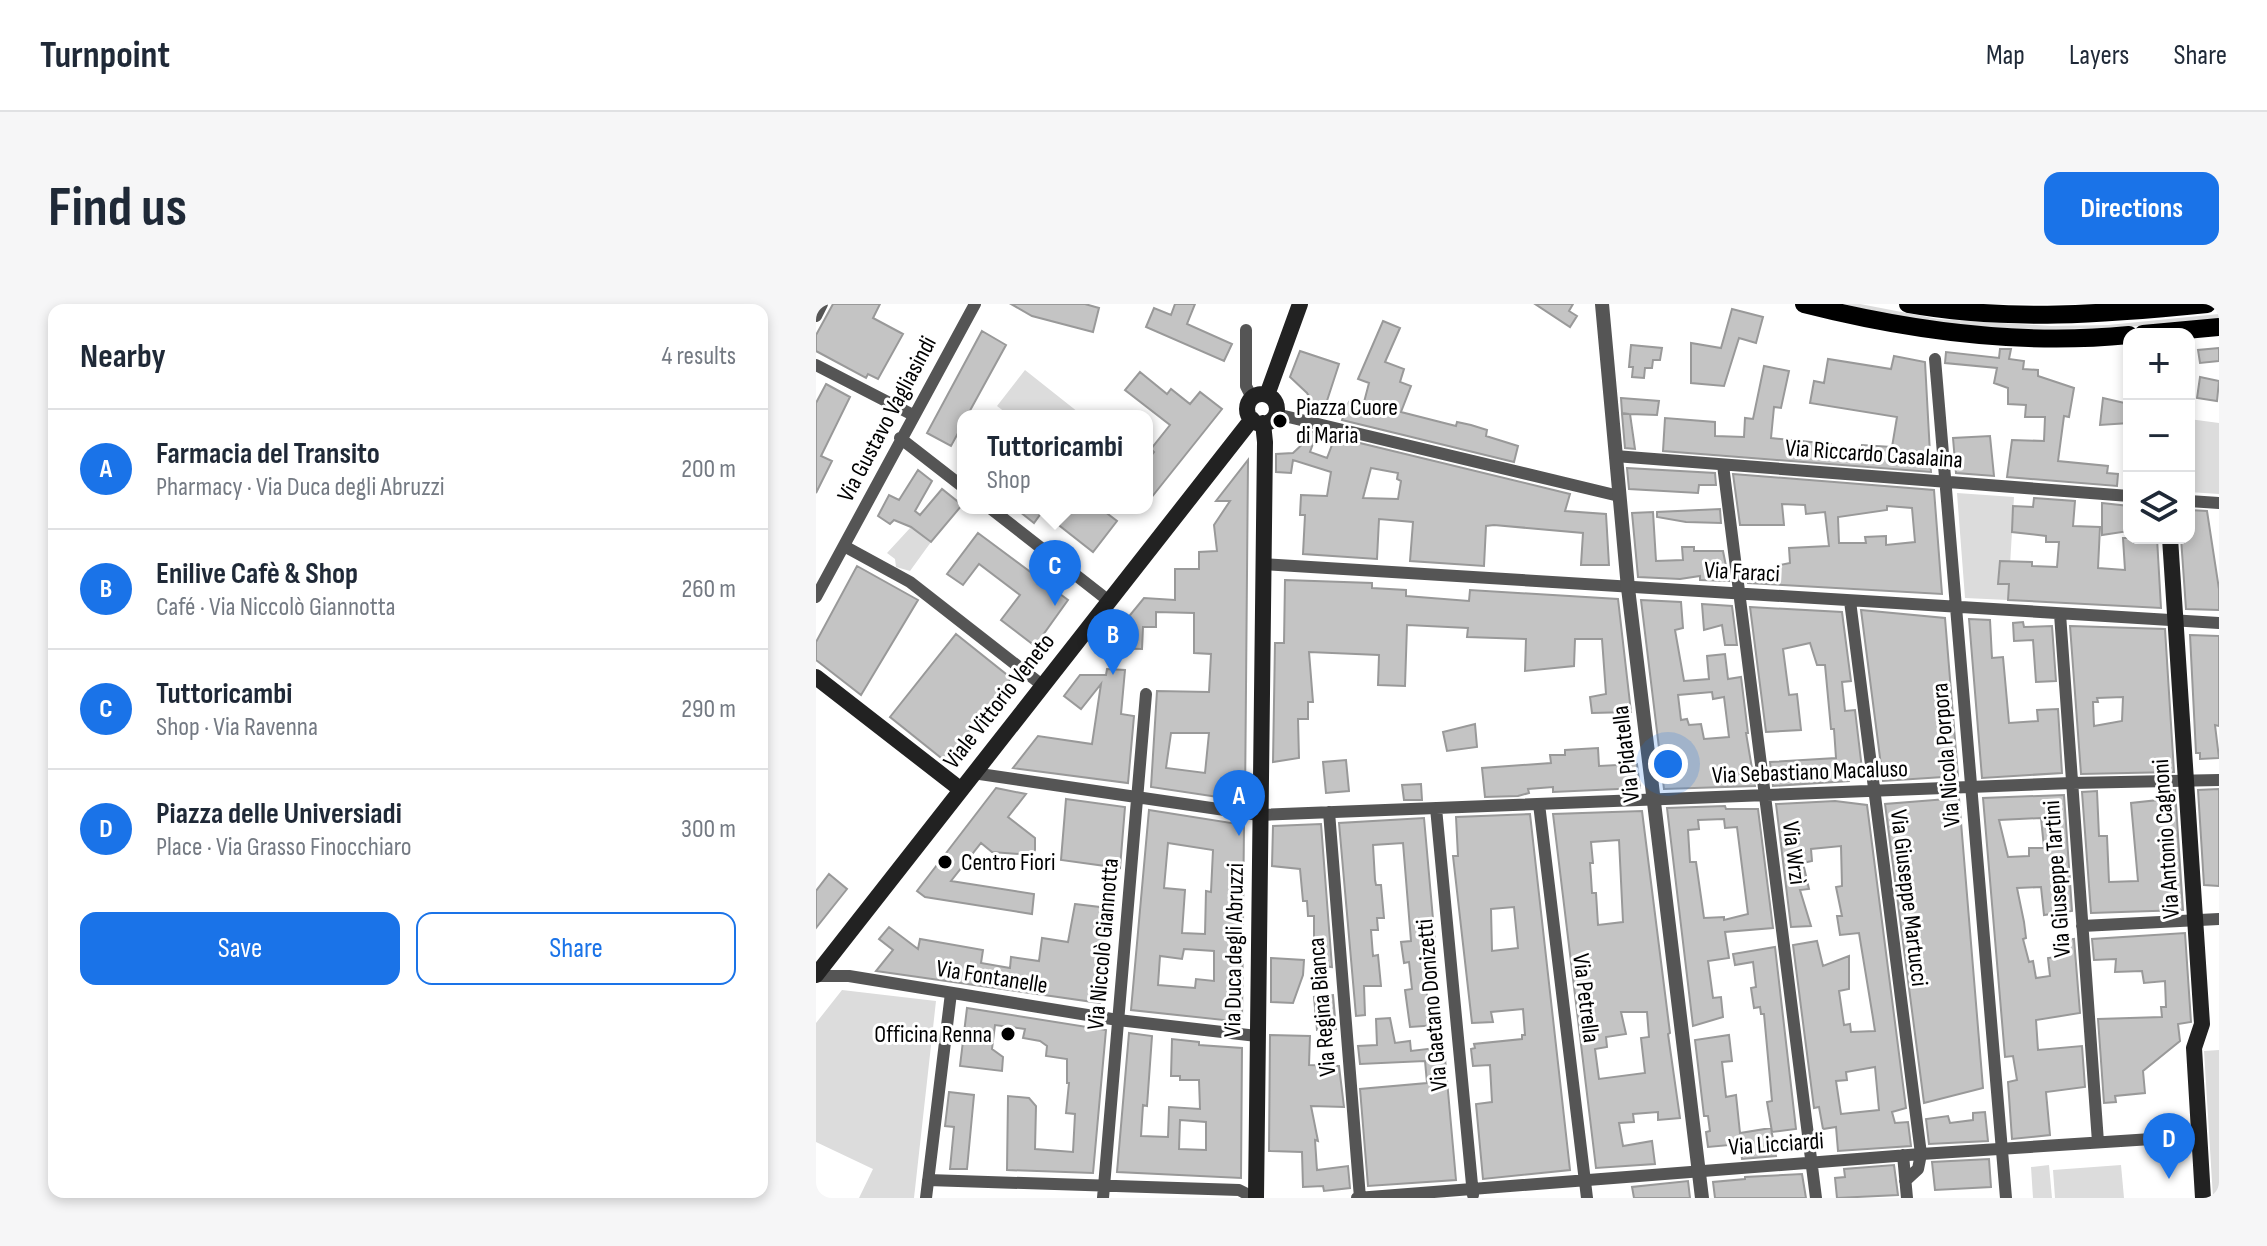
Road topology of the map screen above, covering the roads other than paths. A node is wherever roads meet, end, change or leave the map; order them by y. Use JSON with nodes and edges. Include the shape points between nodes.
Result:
{"nodes":[{"id":1,"x":822,"y":304,"type":"edge"},
{"id":2,"x":975,"y":304,"type":"edge"},
{"id":3,"x":1300,"y":304,"type":"edge"},
{"id":4,"x":1602,"y":304,"type":"edge"},
{"id":5,"x":1804,"y":304,"type":"edge"},
{"id":6,"x":1908,"y":304,"type":"edge"},
{"id":7,"x":2207,"y":304,"type":"edge"},
{"id":8,"x":2155,"y":307,"type":"edge"},
{"id":9,"x":816,"y":316,"type":"edge"},
{"id":10,"x":2219,"y":327,"type":"edge"},
{"id":11,"x":1246,"y":330,"type":"dead end"},
{"id":12,"x":2195,"y":330,"type":"edge"},
{"id":13,"x":2123,"y":335,"type":"edge"},
{"id":14,"x":1935,"y":359,"type":"dead end"},
{"id":15,"x":816,"y":365,"type":"edge"},
{"id":16,"x":1260,"y":396,"type":"junction"},
{"id":17,"x":913,"y":415,"type":"junction"},
{"id":18,"x":1264,"y":419,"type":"junction"},
{"id":19,"x":900,"y":438,"type":"junction"},
{"id":20,"x":1615,"y":456,"type":"junction"},
{"id":21,"x":1723,"y":465,"type":"junction"},
{"id":22,"x":1944,"y":481,"type":"junction"},
{"id":23,"x":957,"y":482,"type":"edge"},
{"id":24,"x":1619,"y":496,"type":"junction"},
{"id":25,"x":2123,"y":496,"type":"edge"},
{"id":26,"x":2195,"y":501,"type":"edge"},
{"id":27,"x":2219,"y":503,"type":"edge"},
{"id":28,"x":998,"y":514,"type":"edge"},
{"id":29,"x":2170,"y":544,"type":"edge"},
{"id":30,"x":844,"y":546,"type":"junction"},
{"id":31,"x":1262,"y":564,"type":"junction"},
{"id":32,"x":1628,"y":588,"type":"junction"},
{"id":33,"x":1738,"y":594,"type":"junction"},
{"id":34,"x":816,"y":597,"type":"edge"},
{"id":35,"x":1109,"y":601,"type":"junction"},
{"id":36,"x":1850,"y":601,"type":"junction"},
{"id":37,"x":1955,"y":608,"type":"junction"},
{"id":38,"x":2060,"y":614,"type":"junction"},
{"id":39,"x":2175,"y":620,"type":"junction"},
{"id":40,"x":2219,"y":623,"type":"edge"},
{"id":41,"x":816,"y":677,"type":"edge"},
{"id":42,"x":1042,"y":685,"type":"junction"},
{"id":43,"x":1146,"y":694,"type":"dead end"},
{"id":44,"x":973,"y":773,"type":"junction"},
{"id":45,"x":2186,"y":780,"type":"junction"},
{"id":46,"x":2219,"y":780,"type":"edge"},
{"id":47,"x":2072,"y":783,"type":"junction"},
{"id":48,"x":1971,"y":788,"type":"junction"},
{"id":49,"x":960,"y":789,"type":"junction"},
{"id":50,"x":1873,"y":792,"type":"junction"},
{"id":51,"x":1765,"y":795,"type":"junction"},
{"id":52,"x":1138,"y":797,"type":"junction"},
{"id":53,"x":1653,"y":800,"type":"junction"},
{"id":54,"x":1539,"y":804,"type":"junction"},
{"id":55,"x":1436,"y":808,"type":"junction"},
{"id":56,"x":1329,"y":812,"type":"junction"},
{"id":57,"x":1259,"y":815,"type":"junction"},
{"id":58,"x":2219,"y":919,"type":"edge"},
{"id":59,"x":2195,"y":920,"type":"junction"},
{"id":60,"x":2082,"y":926,"type":"junction"},
{"id":61,"x":816,"y":976,"type":"edge"},
{"id":62,"x":951,"y":993,"type":"junction"},
{"id":63,"x":1118,"y":1020,"type":"junction"},
{"id":64,"x":1257,"y":1036,"type":"junction"},
{"id":65,"x":2198,"y":1136,"type":"junction"},
{"id":66,"x":2098,"y":1142,"type":"junction"},
{"id":67,"x":2002,"y":1148,"type":"junction"},
{"id":68,"x":1921,"y":1154,"type":"junction"},
{"id":69,"x":1903,"y":1155,"type":"junction"},
{"id":70,"x":1811,"y":1163,"type":"junction"},
{"id":71,"x":1699,"y":1171,"type":"junction"},
{"id":72,"x":928,"y":1180,"type":"junction"},
{"id":73,"x":1586,"y":1180,"type":"junction"},
{"id":74,"x":1905,"y":1181,"type":"junction"},
{"id":75,"x":1104,"y":1192,"type":"edge"},
{"id":76,"x":1472,"y":1194,"type":"edge"},
{"id":77,"x":926,"y":1198,"type":"edge"},
{"id":78,"x":1255,"y":1198,"type":"edge"},
{"id":79,"x":1359,"y":1198,"type":"edge"},
{"id":80,"x":1587,"y":1198,"type":"edge"},
{"id":81,"x":1702,"y":1198,"type":"edge"},
{"id":82,"x":1816,"y":1198,"type":"edge"},
{"id":83,"x":1907,"y":1198,"type":"edge"},
{"id":84,"x":2006,"y":1198,"type":"edge"},
{"id":85,"x":2203,"y":1198,"type":"edge"}],
"edges":[{"from":1,"to":9,"type":"street"},
{"from":2,"to":17,"type":"street","name":"Via Gustavo Vagliasindi"},
{"from":3,"to":16,"type":"main road"},
{"from":4,"to":20,"type":"street","name":"Via Pidatella"},
{"from":5,"to":13,"type":"main road","via":[[1936,332],[2050,338]]},
{"from":6,"to":8,"type":"main road","via":[[1998,314],[2106,314]]},
{"from":7,"to":8,"type":"main road"},
{"from":10,"to":12,"type":"main road"},
{"from":11,"to":16,"type":"street","via":[[1246,386]]},
{"from":14,"to":22,"type":"street","name":"Via Nicola Porpora"},
{"from":15,"to":17,"type":"street"},
{"from":16,"to":18,"type":"main road","name":"Via Duca degli Abruzzi","via":[[1248,408]]},
{"from":16,"to":18,"type":"main road","via":[[1276,403]]},
{"from":17,"to":19,"type":"street","name":"Via Gustavo Vagliasindi"},
{"from":18,"to":24,"type":"street","via":[[1308,424]]},
{"from":18,"to":31,"type":"main road","name":"Via Duca degli Abruzzi"},
{"from":18,"to":35,"type":"main road","name":"Viale Vittorio Veneto"},
{"from":19,"to":23,"type":"street"},
{"from":19,"to":30,"type":"street","name":"Via Gustavo Vagliasindi"},
{"from":20,"to":21,"type":"street","name":"Via Riccardo Casalaina"},
{"from":20,"to":24,"type":"street","name":"Via Pidatella"},
{"from":21,"to":22,"type":"street","name":"Via Riccardo Casalaina"},
{"from":21,"to":33,"type":"street","name":"Via Wrzì"},
{"from":22,"to":25,"type":"street","name":"Via Riccardo Casalaina"},
{"from":22,"to":37,"type":"street","name":"Via Nicola Porpora"},
{"from":24,"to":32,"type":"street","name":"Via Pidatella"},
{"from":26,"to":27,"type":"street"},
{"from":28,"to":35,"type":"street"},
{"from":29,"to":39,"type":"main road","name":"Via Antonio Cagnoni"},
{"from":30,"to":34,"type":"street","name":"Via Gustavo Vagliasindi"},
{"from":30,"to":42,"type":"street","via":[[910,582]]},
{"from":31,"to":32,"type":"street","name":"Via Faraci"},
{"from":31,"to":57,"type":"main road","name":"Via Duca degli Abruzzi"},
{"from":32,"to":33,"type":"street","name":"Via Faraci"},
{"from":32,"to":53,"type":"street","name":"Via Pidatella"},
{"from":33,"to":36,"type":"street","name":"Via Faraci"},
{"from":33,"to":51,"type":"street","name":"Via Wrzì"},
{"from":35,"to":42,"type":"main road","name":"Viale Vittorio Veneto"},
{"from":36,"to":37,"type":"street","name":"Via Faraci"},
{"from":36,"to":50,"type":"street","name":"Via Giuseppe Martucci"},
{"from":37,"to":38,"type":"street","name":"Via Faraci"},
{"from":37,"to":48,"type":"street","name":"Via Nicola Porpora"},
{"from":38,"to":39,"type":"street","name":"Via Faraci"},
{"from":38,"to":47,"type":"street","name":"Via Giuseppe Tartini"},
{"from":39,"to":40,"type":"street","name":"Via Faraci"},
{"from":39,"to":45,"type":"main road","name":"Via Antonio Cagnoni"},
{"from":41,"to":49,"type":"main road"},
{"from":42,"to":44,"type":"main road","name":"Viale Vittorio Veneto"},
{"from":43,"to":52,"type":"street","name":"Via Niccolò Giannotta"},
{"from":44,"to":49,"type":"main road","name":"Viale Vittorio Veneto"},
{"from":44,"to":52,"type":"street","name":"Via Sebastiano Macaluso"},
{"from":45,"to":46,"type":"street","name":"Via Sebastiano Macaluso"},
{"from":45,"to":47,"type":"street","name":"Via Sebastiano Macaluso"},
{"from":45,"to":59,"type":"main road","name":"Via Antonio Cagnoni"},
{"from":47,"to":48,"type":"street","name":"Via Sebastiano Macaluso"},
{"from":47,"to":60,"type":"street","name":"Via Giuseppe Tartini"},
{"from":48,"to":50,"type":"street","name":"Via Sebastiano Macaluso"},
{"from":48,"to":67,"type":"street","name":"Via Nicola Porpora"},
{"from":49,"to":61,"type":"main road","name":"Viale Vittorio Veneto"},
{"from":50,"to":51,"type":"street","name":"Via Sebastiano Macaluso"},
{"from":50,"to":68,"type":"street","name":"Via Giuseppe Martucci"},
{"from":51,"to":53,"type":"street","name":"Via Sebastiano Macaluso"},
{"from":51,"to":70,"type":"street","name":"Via Wrzì"},
{"from":52,"to":57,"type":"street","name":"Via Sebastiano Macaluso"},
{"from":52,"to":63,"type":"street","name":"Via Niccolò Giannotta"},
{"from":53,"to":54,"type":"street","name":"Via Sebastiano Macaluso"},
{"from":53,"to":71,"type":"street","name":"Via Pidatella"},
{"from":54,"to":55,"type":"street","name":"Via Sebastiano Macaluso"},
{"from":54,"to":73,"type":"street","name":"Via Petrella"},
{"from":55,"to":56,"type":"street","name":"Via Sebastiano Macaluso"},
{"from":55,"to":76,"type":"street","name":"Via Gaetano Donizetti"},
{"from":56,"to":57,"type":"street","name":"Via Sebastiano Macaluso"},
{"from":56,"to":79,"type":"street","name":"Via Regina Bianca"},
{"from":57,"to":64,"type":"main road","name":"Via Duca degli Abruzzi"},
{"from":58,"to":59,"type":"street"},
{"from":59,"to":60,"type":"street"},
{"from":59,"to":65,"type":"main road","name":"Via Antonio Cagnoni","via":[[2202,1024],[2194,1048]]},
{"from":60,"to":66,"type":"street","name":"Via Giuseppe Tartini"},
{"from":61,"to":62,"type":"street","name":"Via Fontanelle","via":[[849,976]]},
{"from":62,"to":63,"type":"street","name":"Via Fontanelle"},
{"from":62,"to":72,"type":"street"},
{"from":63,"to":64,"type":"street","name":"Via Fontanelle"},
{"from":63,"to":75,"type":"street","name":"Via Niccolò Giannotta"},
{"from":64,"to":78,"type":"main road","name":"Via Duca degli Abruzzi"},
{"from":65,"to":66,"type":"street","name":"Via Licciardi"},
{"from":65,"to":85,"type":"main road","name":"Via Antonio Cagnoni"},
{"from":66,"to":67,"type":"street","name":"Via Licciardi"},
{"from":67,"to":68,"type":"street","name":"Via Licciardi"},
{"from":67,"to":84,"type":"street","name":"Via Nicola Porpora"},
{"from":68,"to":69,"type":"street","name":"Via Licciardi"},
{"from":68,"to":74,"type":"street","via":[[1918,1169]]},
{"from":69,"to":70,"type":"street","name":"Via Licciardi"},
{"from":69,"to":74,"type":"street"},
{"from":70,"to":71,"type":"street","name":"Via Licciardi"},
{"from":70,"to":82,"type":"street","name":"Via Wrzì"},
{"from":71,"to":73,"type":"street","name":"Via Licciardi"},
{"from":71,"to":81,"type":"street","name":"Via Pidatella"},
{"from":72,"to":75,"type":"street"},
{"from":72,"to":77,"type":"street"},
{"from":73,"to":76,"type":"street","name":"Via Licciardi"},
{"from":73,"to":80,"type":"street","name":"Via Petrella"},
{"from":74,"to":83,"type":"street"},
{"from":75,"to":78,"type":"street","via":[[1239,1190]]},
{"from":76,"to":79,"type":"street","name":"Via Licciardi"}]}
